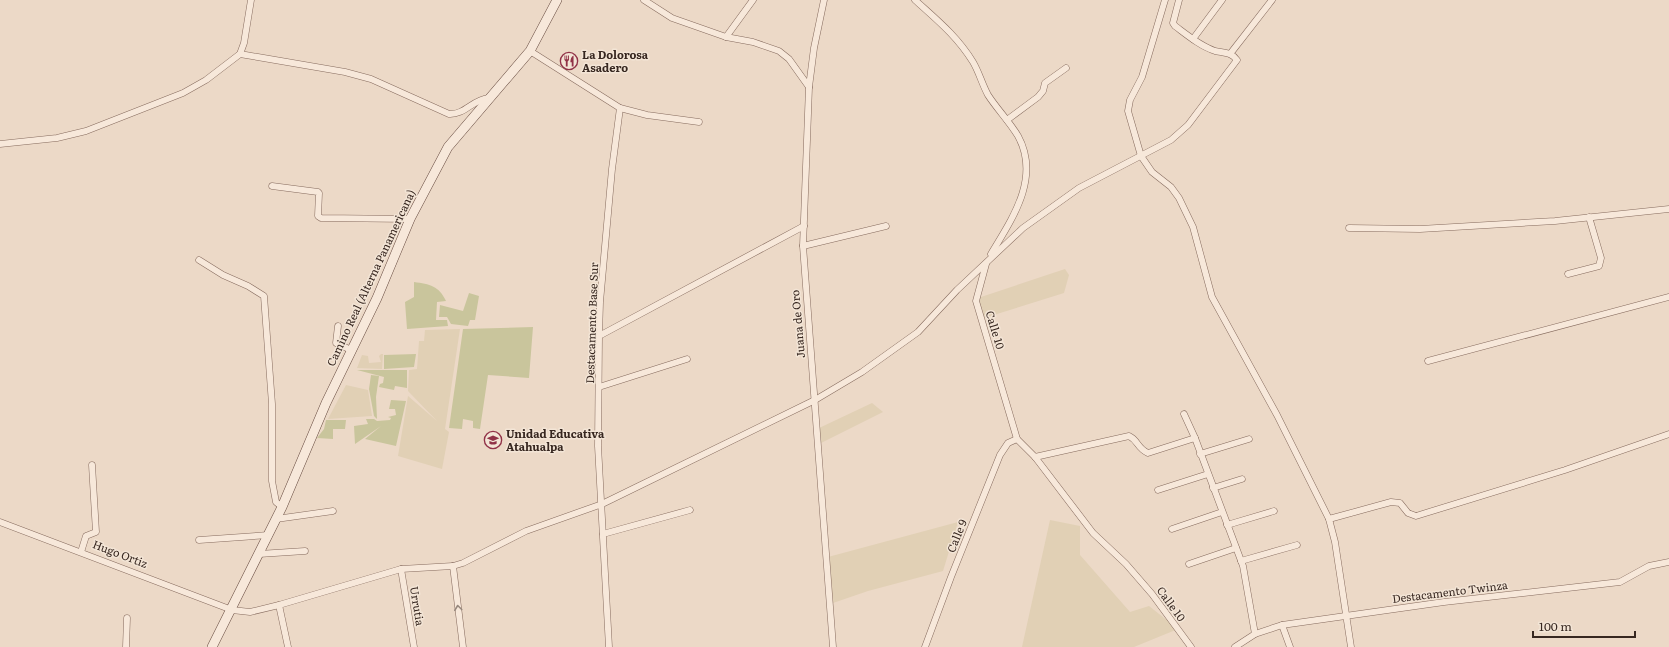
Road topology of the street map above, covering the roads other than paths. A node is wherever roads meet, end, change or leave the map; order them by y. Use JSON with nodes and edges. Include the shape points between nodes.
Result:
{"nodes":[{"id":1,"x":251,"y":0,"type":"edge"},
{"id":2,"x":557,"y":0,"type":"edge"},
{"id":3,"x":644,"y":0,"type":"edge"},
{"id":4,"x":753,"y":0,"type":"edge"},
{"id":5,"x":824,"y":0,"type":"edge"},
{"id":6,"x":915,"y":0,"type":"edge"},
{"id":7,"x":1165,"y":0,"type":"edge"},
{"id":8,"x":1179,"y":0,"type":"edge"},
{"id":9,"x":1222,"y":0,"type":"edge"},
{"id":10,"x":1272,"y":0,"type":"edge"},
{"id":11,"x":726,"y":37,"type":"junction"},
{"id":12,"x":1193,"y":39,"type":"junction"},
{"id":13,"x":530,"y":51,"type":"junction"},
{"id":14,"x":240,"y":54,"type":"junction"},
{"id":15,"x":1230,"y":54,"type":"junction"},
{"id":16,"x":1066,"y":68,"type":"dead end"},
{"id":17,"x":809,"y":87,"type":"junction"},
{"id":18,"x":489,"y":98,"type":"junction"},
{"id":19,"x":620,"y":108,"type":"junction"},
{"id":20,"x":1008,"y":120,"type":"junction"},
{"id":21,"x":699,"y":122,"type":"dead end"},
{"id":22,"x":0,"y":144,"type":"edge"},
{"id":23,"x":1141,"y":156,"type":"junction"},
{"id":24,"x":272,"y":186,"type":"dead end"},
{"id":25,"x":1669,"y":209,"type":"edge"},
{"id":26,"x":1589,"y":217,"type":"junction"},
{"id":27,"x":410,"y":219,"type":"junction"},
{"id":28,"x":804,"y":226,"type":"junction"},
{"id":29,"x":886,"y":226,"type":"dead end"},
{"id":30,"x":1349,"y":228,"type":"dead end"},
{"id":31,"x":802,"y":246,"type":"junction"},
{"id":32,"x":199,"y":260,"type":"dead end"},
{"id":33,"x":985,"y":264,"type":"junction"},
{"id":34,"x":1568,"y":274,"type":"dead end"},
{"id":35,"x":1669,"y":297,"type":"edge"},
{"id":36,"x":338,"y":326,"type":"dead end"},
{"id":37,"x":599,"y":336,"type":"junction"},
{"id":38,"x":351,"y":350,"type":"junction"},
{"id":39,"x":687,"y":359,"type":"dead end"},
{"id":40,"x":1428,"y":362,"type":"dead end"},
{"id":41,"x":599,"y":387,"type":"junction"},
{"id":42,"x":815,"y":400,"type":"junction"},
{"id":43,"x":1184,"y":414,"type":"dead end"},
{"id":44,"x":1669,"y":434,"type":"edge"},
{"id":45,"x":1195,"y":438,"type":"junction"},
{"id":46,"x":1017,"y":439,"type":"junction"},
{"id":47,"x":1249,"y":439,"type":"dead end"},
{"id":48,"x":1200,"y":454,"type":"junction"},
{"id":49,"x":1035,"y":457,"type":"junction"},
{"id":50,"x":92,"y":465,"type":"dead end"},
{"id":51,"x":1208,"y":474,"type":"junction"},
{"id":52,"x":1242,"y":479,"type":"dead end"},
{"id":53,"x":1213,"y":488,"type":"junction"},
{"id":54,"x":1158,"y":490,"type":"dead end"},
{"id":55,"x":602,"y":504,"type":"junction"},
{"id":56,"x":282,"y":507,"type":"junction"},
{"id":57,"x":690,"y":510,"type":"dead end"},
{"id":58,"x":333,"y":511,"type":"dead end"},
{"id":59,"x":1274,"y":511,"type":"dead end"},
{"id":60,"x":1222,"y":512,"type":"junction"},
{"id":61,"x":276,"y":519,"type":"junction"},
{"id":62,"x":1329,"y":519,"type":"junction"},
{"id":63,"x":0,"y":522,"type":"edge"},
{"id":64,"x":1227,"y":525,"type":"junction"},
{"id":65,"x":1172,"y":529,"type":"dead end"},
{"id":66,"x":603,"y":534,"type":"junction"},
{"id":67,"x":269,"y":535,"type":"junction"},
{"id":68,"x":199,"y":540,"type":"dead end"},
{"id":69,"x":1297,"y":545,"type":"dead end"},
{"id":70,"x":1236,"y":548,"type":"junction"},
{"id":71,"x":305,"y":551,"type":"dead end"},
{"id":72,"x":81,"y":552,"type":"junction"},
{"id":73,"x":259,"y":554,"type":"junction"},
{"id":74,"x":1241,"y":561,"type":"junction"},
{"id":75,"x":1669,"y":562,"type":"edge"},
{"id":76,"x":1189,"y":564,"type":"dead end"},
{"id":77,"x":453,"y":566,"type":"junction"},
{"id":78,"x":401,"y":569,"type":"junction"},
{"id":79,"x":279,"y":605,"type":"junction"},
{"id":80,"x":232,"y":610,"type":"junction"},
{"id":81,"x":1346,"y":615,"type":"junction"},
{"id":82,"x":126,"y":618,"type":"dead end"},
{"id":83,"x":1282,"y":625,"type":"junction"},
{"id":84,"x":1255,"y":634,"type":"junction"},
{"id":85,"x":126,"y":647,"type":"edge"},
{"id":86,"x":212,"y":647,"type":"edge"},
{"id":87,"x":288,"y":647,"type":"edge"},
{"id":88,"x":414,"y":647,"type":"edge"},
{"id":89,"x":463,"y":647,"type":"edge"},
{"id":90,"x":609,"y":647,"type":"edge"},
{"id":91,"x":833,"y":647,"type":"edge"},
{"id":92,"x":925,"y":647,"type":"edge"},
{"id":93,"x":1191,"y":647,"type":"edge"},
{"id":94,"x":1235,"y":647,"type":"edge"},
{"id":95,"x":1290,"y":647,"type":"edge"},
{"id":96,"x":1351,"y":647,"type":"edge"}],
"edges":[{"from":1,"to":14,"type":"street"},
{"from":2,"to":13,"type":"street","name":"Camino Real (Alterna Panamericana)"},
{"from":3,"to":11,"type":"street","via":[[672,18]]},
{"from":4,"to":11,"type":"street"},
{"from":5,"to":17,"type":"street","name":"Juana de Oro"},
{"from":6,"to":20,"type":"street","name":"Calle 10","via":[[951,32],[973,63],[988,95]]},
{"from":7,"to":23,"type":"street","via":[[1142,77],[1128,105]]},
{"from":8,"to":12,"type":"street","via":[[1173,23]]},
{"from":9,"to":12,"type":"street"},
{"from":10,"to":15,"type":"street"},
{"from":11,"to":17,"type":"street","via":[[753,42],[779,51],[790,59]]},
{"from":12,"to":15,"type":"street","via":[[1214,50]]},
{"from":13,"to":18,"type":"street","name":"Camino Real (Alterna Panamericana)"},
{"from":13,"to":19,"type":"street"},
{"from":14,"to":18,"type":"street","via":[[345,72],[371,79],[449,114],[461,113],[479,100]]},
{"from":14,"to":22,"type":"street","via":[[206,80],[183,93],[86,131],[57,138]]},
{"from":15,"to":23,"type":"street","name":"Hugo Ortiz","via":[[1237,60],[1188,125],[1171,140]]},
{"from":16,"to":20,"type":"street","via":[[1045,83],[1044,91],[1038,97]]},
{"from":17,"to":28,"type":"street","name":"Juana de Oro"},
{"from":18,"to":27,"type":"street","name":"Camino Real (Alterna Panamericana)","via":[[448,147]]},
{"from":19,"to":21,"type":"street","via":[[647,115]]},
{"from":19,"to":37,"type":"street","name":"Destacamento Base Sur","via":[[612,169]]},
{"from":20,"to":33,"type":"street","name":"Calle 10","via":[[1023,150],[1027,181],[1019,206]]},
{"from":23,"to":33,"type":"street","name":"Hugo Ortiz","via":[[1073,193],[1023,228]]},
{"from":23,"to":62,"type":"street","via":[[1152,172],[1171,187],[1179,198],[1193,227],[1212,297],[1277,416]]},
{"from":24,"to":27,"type":"street","via":[[318,192],[318,216],[321,218]]},
{"from":25,"to":26,"type":"street"},
{"from":26,"to":30,"type":"street","via":[[1420,229]]},
{"from":26,"to":34,"type":"street","via":[[1601,262],[1599,266]]},
{"from":27,"to":38,"type":"street","name":"Camino Real (Alterna Panamericana)","via":[[377,298]]},
{"from":28,"to":31,"type":"street","name":"Juana de Oro"},
{"from":28,"to":37,"type":"street"},
{"from":29,"to":31,"type":"street"},
{"from":31,"to":42,"type":"street","name":"Juana de Oro"},
{"from":32,"to":56,"type":"street","via":[[264,296],[272,396],[272,481],[276,502]]},
{"from":33,"to":42,"type":"street","name":"Hugo Ortiz","via":[[918,332],[862,372]]},
{"from":33,"to":46,"type":"street","name":"Calle 10","via":[[976,301]]},
{"from":35,"to":40,"type":"street"},
{"from":36,"to":38,"type":"street","via":[[336,343]]},
{"from":37,"to":41,"type":"street","name":"Destacamento Base Sur"},
{"from":38,"to":56,"type":"street","name":"Camino Real (Alterna Panamericana)"},
{"from":39,"to":41,"type":"street"},
{"from":41,"to":55,"type":"street","name":"Destacamento Base Sur","via":[[598,446]]},
{"from":42,"to":55,"type":"street","name":"Hugo Ortiz"},
{"from":42,"to":91,"type":"street","name":"Juana de Oro","via":[[818,474]]},
{"from":43,"to":45,"type":"street"},
{"from":44,"to":62,"type":"street","via":[[1565,470],[1416,516],[1408,513],[1396,502]]},
{"from":45,"to":48,"type":"street"},
{"from":45,"to":49,"type":"street","via":[[1148,453],[1129,436]]},
{"from":46,"to":49,"type":"street","name":"Calle 10"},
{"from":46,"to":92,"type":"street","name":"Calle 9","via":[[1008,443],[1000,455]]},
{"from":47,"to":48,"type":"street"},
{"from":48,"to":51,"type":"street"},
{"from":49,"to":93,"type":"street","name":"Calle 10","via":[[1093,533],[1126,564],[1152,594]]},
{"from":50,"to":72,"type":"street","via":[[96,532],[86,536]]},
{"from":51,"to":53,"type":"street"},
{"from":51,"to":54,"type":"street"},
{"from":52,"to":53,"type":"street"},
{"from":53,"to":60,"type":"street"},
{"from":55,"to":66,"type":"street","name":"Destacamento Base Sur"},
{"from":55,"to":77,"type":"street","name":"Hugo Ortiz","via":[[526,531]]},
{"from":56,"to":61,"type":"street","name":"Camino Real (Alterna Panamericana)"},
{"from":57,"to":66,"type":"street"},
{"from":58,"to":61,"type":"street"},
{"from":59,"to":64,"type":"street"},
{"from":60,"to":64,"type":"street"},
{"from":60,"to":65,"type":"street"},
{"from":61,"to":67,"type":"street","name":"Camino Real (Alterna Panamericana)"},
{"from":62,"to":81,"type":"street"},
{"from":63,"to":72,"type":"street","name":"Hugo Ortiz"},
{"from":64,"to":70,"type":"street"},
{"from":66,"to":90,"type":"street","name":"Destacamento Base Sur"},
{"from":67,"to":68,"type":"street"},
{"from":67,"to":73,"type":"street","name":"Camino Real (Alterna Panamericana)"},
{"from":69,"to":74,"type":"street"},
{"from":70,"to":74,"type":"street"},
{"from":70,"to":76,"type":"street"},
{"from":71,"to":73,"type":"street"},
{"from":72,"to":80,"type":"street","name":"Hugo Ortiz"},
{"from":73,"to":80,"type":"street","name":"Camino Real (Alterna Panamericana)"},
{"from":74,"to":84,"type":"street"},
{"from":75,"to":81,"type":"street","name":"Destacamento Twinza","via":[[1649,566],[1620,582]]},
{"from":77,"to":78,"type":"street","name":"Hugo Ortiz"},
{"from":89,"to":77,"type":"street","one_way":true},
{"from":78,"to":79,"type":"street","name":"Hugo Ortiz"},
{"from":78,"to":88,"type":"street","name":"Urrutia"},
{"from":79,"to":80,"type":"street","name":"Hugo Ortiz","via":[[250,612]]},
{"from":79,"to":87,"type":"street"},
{"from":80,"to":86,"type":"street"},
{"from":81,"to":83,"type":"street","name":"Destacamento Twinza"},
{"from":81,"to":96,"type":"street"},
{"from":82,"to":85,"type":"street"},
{"from":83,"to":84,"type":"street","name":"Destacamento Twinza"},
{"from":83,"to":95,"type":"street"},
{"from":84,"to":94,"type":"street","name":"Destacamento Twinza"}]}
